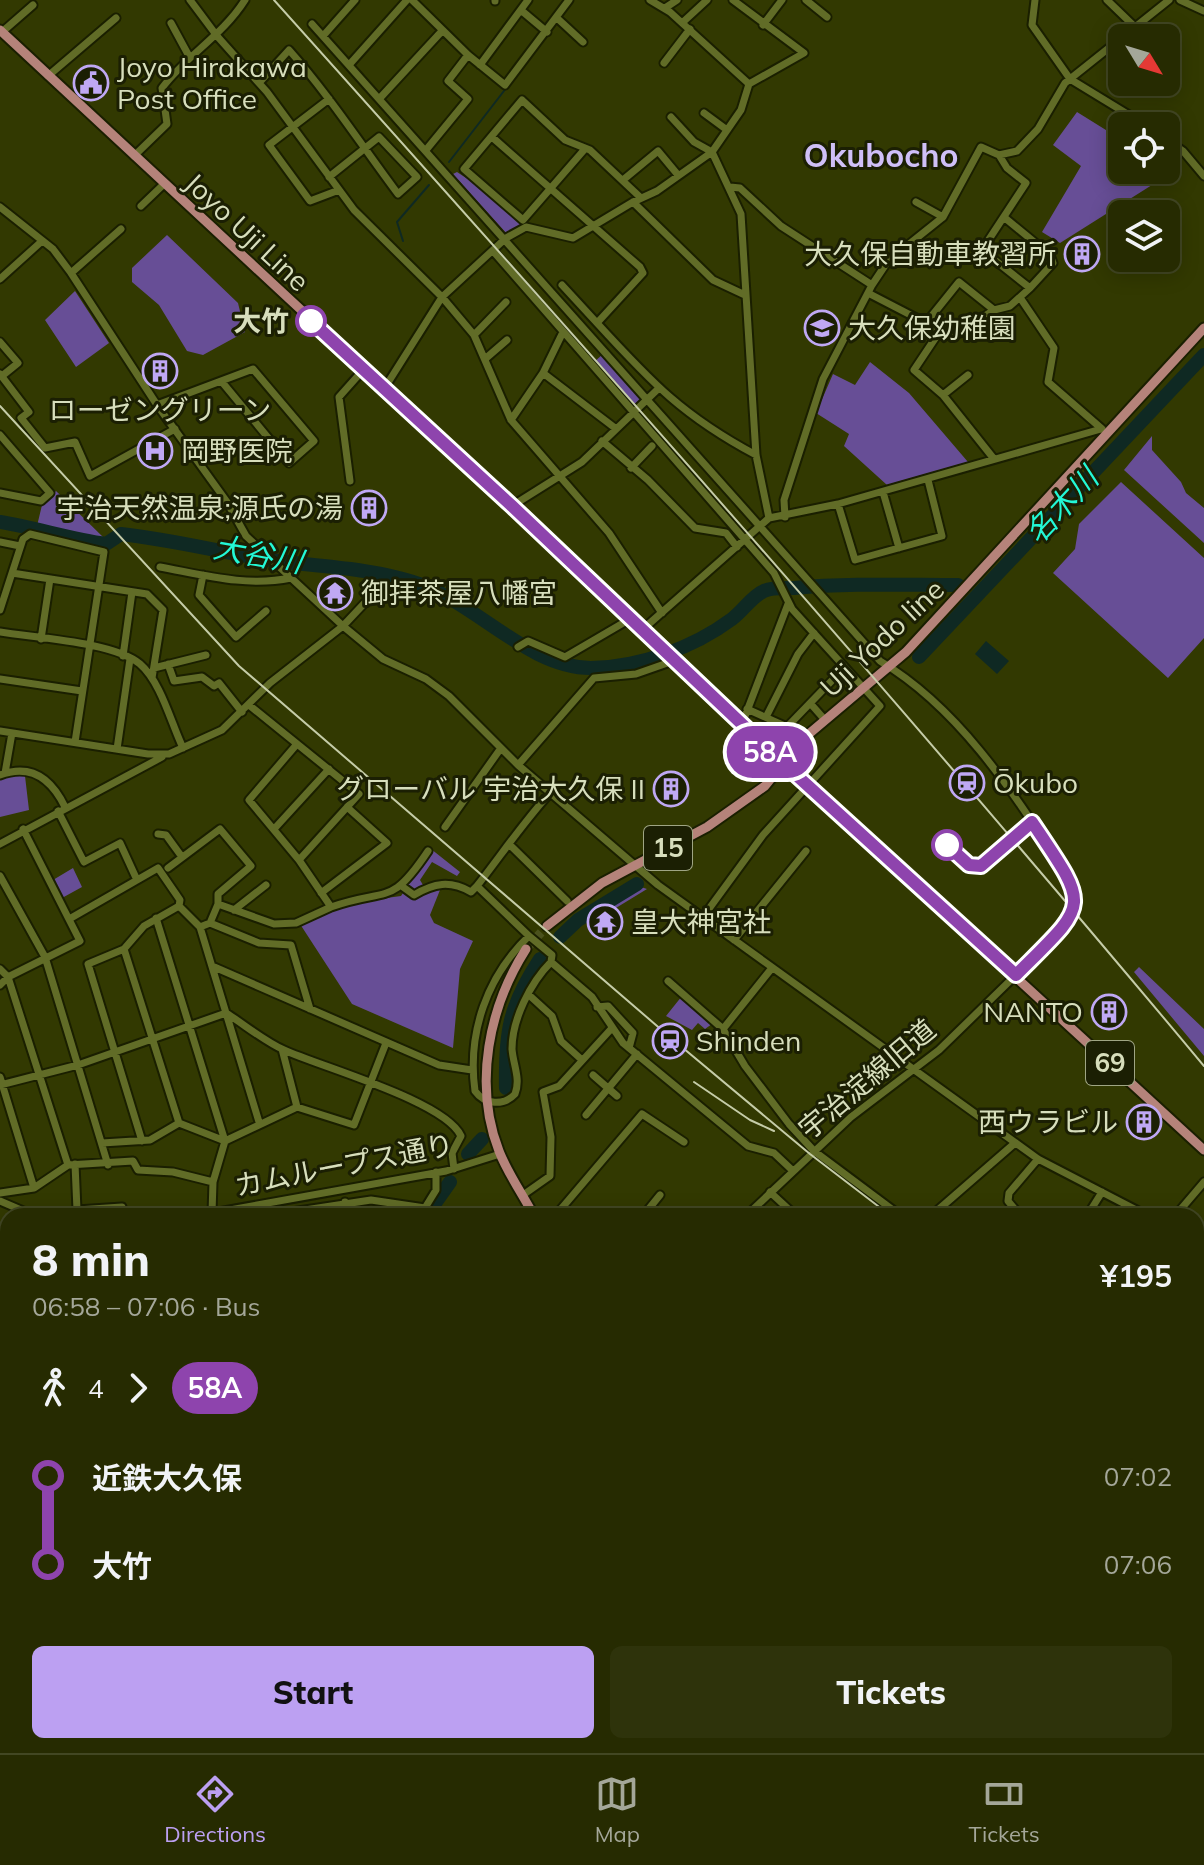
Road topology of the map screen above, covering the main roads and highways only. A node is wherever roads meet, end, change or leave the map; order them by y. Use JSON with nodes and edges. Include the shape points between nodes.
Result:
{"nodes":[{"id":1,"x":1,"y":31,"type":"edge"},
{"id":2,"x":1204,"y":328,"type":"edge"},
{"id":3,"x":784,"y":764,"type":"junction"},
{"id":4,"x":547,"y":926,"type":"tunnel mouth"},
{"id":5,"x":526,"y":949,"type":"tunnel mouth"},
{"id":6,"x":1204,"y":1150,"type":"edge"},
{"id":7,"x":530,"y":1208,"type":"edge"}],
"edges":[{"from":1,"to":3,"type":"main road","name":"Joyo Uji Line","number":"69"},
{"from":2,"to":3,"type":"main road","name":"Uji Yodo line","number":"15","via":[[890,667],[804,738]]},
{"from":3,"to":4,"type":"main road","name":"Uji Yodo line","number":"15","via":[[740,807],[634,865]]},
{"from":3,"to":6,"type":"main road","name":"Joyo Uji Line","number":"69"},
{"from":5,"to":7,"type":"main road","via":[[490,1032],[489,1102],[500,1154]]}]}
